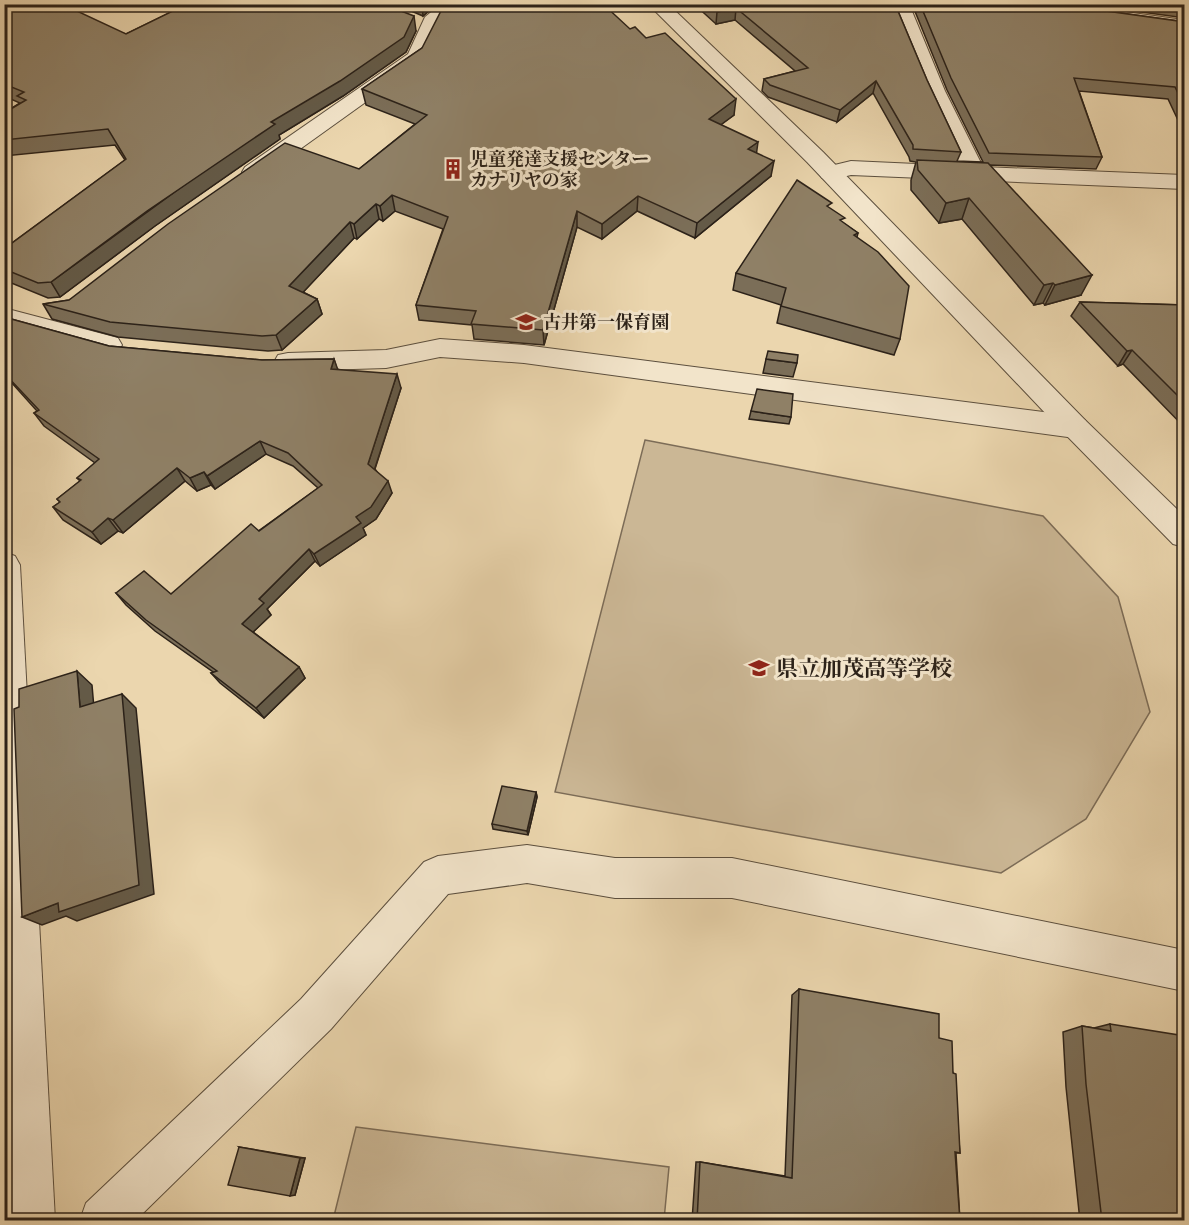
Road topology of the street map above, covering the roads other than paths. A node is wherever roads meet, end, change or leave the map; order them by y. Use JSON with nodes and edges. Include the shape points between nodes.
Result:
{"nodes":[{"id":1,"x":455,"y":4,"type":"edge"},
{"id":2,"x":657,"y":4,"type":"edge"},
{"id":3,"x":899,"y":4,"type":"edge"},
{"id":4,"x":1093,"y":4,"type":"edge"},
{"id":5,"x":1185,"y":26,"type":"edge"},
{"id":6,"x":830,"y":173,"type":"junction"},
{"id":7,"x":975,"y":173,"type":"junction"},
{"id":8,"x":1185,"y":182,"type":"edge"},
{"id":9,"x":232,"y":186,"type":"edge"},
{"id":10,"x":57,"y":308,"type":"edge"},
{"id":11,"x":4,"y":315,"type":"edge"},
{"id":12,"x":129,"y":349,"type":"edge"},
{"id":13,"x":268,"y":362,"type":"edge"},
{"id":14,"x":1075,"y":427,"type":"junction"},
{"id":15,"x":1185,"y":535,"type":"edge"},
{"id":16,"x":4,"y":565,"type":"edge"},
{"id":17,"x":1185,"y":971,"type":"edge"},
{"id":18,"x":32,"y":1221,"type":"edge"},
{"id":19,"x":103,"y":1221,"type":"edge"}],
"edges":[{"from":1,"to":9,"type":"street","via":[[420,24],[416,57]]},
{"from":2,"to":6,"type":"street"},
{"from":3,"to":7,"type":"street"},
{"from":4,"to":5,"type":"street","via":[[1094,14]]},
{"from":6,"to":7,"type":"street","via":[[851,168]]},
{"from":6,"to":14,"type":"street"},
{"from":7,"to":8,"type":"street"},
{"from":10,"to":11,"type":"street"},
{"from":11,"to":12,"type":"street"},
{"from":13,"to":14,"type":"street","via":[[386,359],[440,348],[524,354]]},
{"from":14,"to":15,"type":"street"},
{"from":16,"to":18,"type":"street"},
{"from":17,"to":19,"type":"street","via":[[732,878],[615,878],[527,864],[438,876],[316,1014]]}]}
